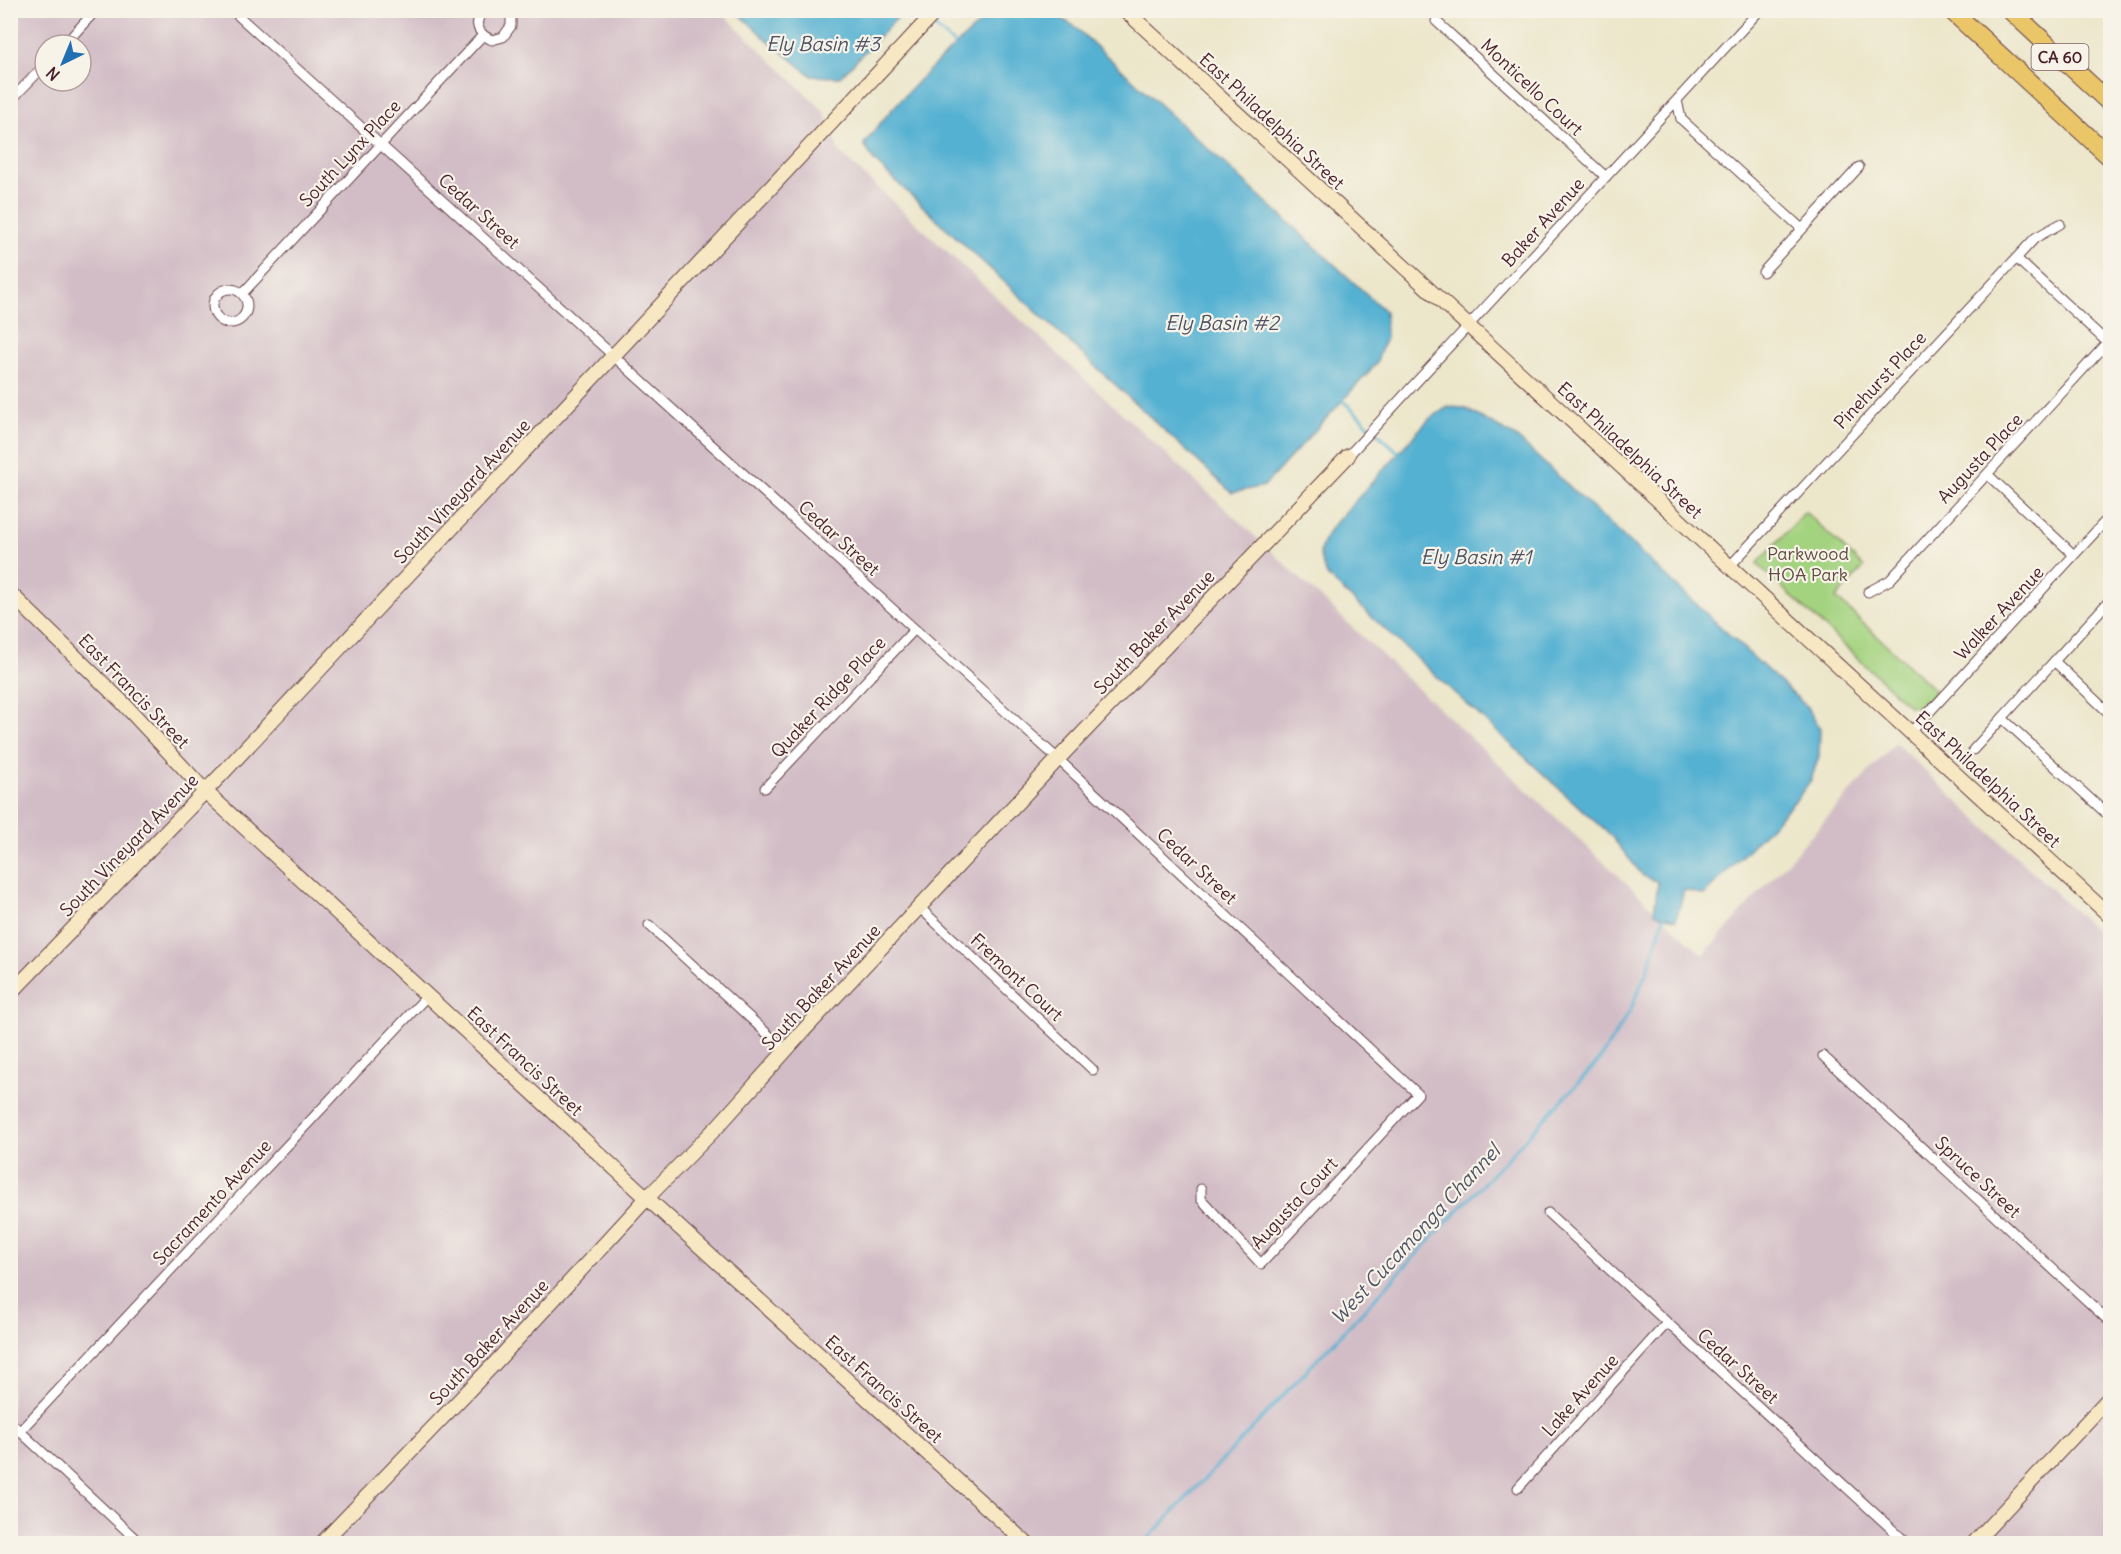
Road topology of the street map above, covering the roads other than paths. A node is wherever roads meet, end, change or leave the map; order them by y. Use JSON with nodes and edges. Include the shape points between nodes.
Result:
{"nodes":[{"id":1,"x":96,"y":10,"type":"edge"},
{"id":2,"x":232,"y":10,"type":"edge"},
{"id":3,"x":484,"y":10,"type":"edge"},
{"id":4,"x":506,"y":10,"type":"edge"},
{"id":5,"x":937,"y":10,"type":"edge"},
{"id":6,"x":1125,"y":10,"type":"edge"},
{"id":7,"x":1760,"y":10,"type":"edge"},
{"id":8,"x":1941,"y":10,"type":"edge"},
{"id":9,"x":1952,"y":10,"type":"edge"},
{"id":10,"x":2010,"y":10,"type":"edge"},
{"id":11,"x":1436,"y":21,"type":"dead end"},
{"id":12,"x":75,"y":33,"type":"edge"},
{"id":13,"x":483,"y":35,"type":"junction"},
{"id":14,"x":33,"y":77,"type":"edge"},
{"id":15,"x":2040,"y":93,"type":"junction"},
{"id":16,"x":1677,"y":100,"type":"junction"},
{"id":17,"x":10,"y":101,"type":"edge"},
{"id":18,"x":2110,"y":103,"type":"edge"},
{"id":19,"x":380,"y":144,"type":"junction"},
{"id":20,"x":2110,"y":157,"type":"edge"},
{"id":21,"x":1859,"y":167,"type":"dead end"},
{"id":22,"x":1606,"y":177,"type":"junction"},
{"id":23,"x":2060,"y":224,"type":"dead end"},
{"id":24,"x":1802,"y":229,"type":"junction"},
{"id":25,"x":2016,"y":258,"type":"junction"},
{"id":26,"x":1763,"y":272,"type":"dead end"},
{"id":27,"x":242,"y":294,"type":"dead end"},
{"id":28,"x":1470,"y":327,"type":"junction"},
{"id":29,"x":2109,"y":342,"type":"edge"},
{"id":30,"x":613,"y":355,"type":"junction"},
{"id":31,"x":1348,"y":456,"type":"joint"},
{"id":32,"x":1988,"y":474,"type":"junction"},
{"id":33,"x":2110,"y":516,"type":"edge"},
{"id":34,"x":2074,"y":555,"type":"junction"},
{"id":35,"x":1730,"y":566,"type":"junction"},
{"id":36,"x":1868,"y":592,"type":"dead end"},
{"id":37,"x":10,"y":593,"type":"edge"},
{"id":38,"x":2109,"y":604,"type":"edge"},
{"id":39,"x":915,"y":629,"type":"junction"},
{"id":40,"x":2054,"y":661,"type":"junction"},
{"id":41,"x":2110,"y":714,"type":"edge"},
{"id":42,"x":2002,"y":718,"type":"junction"},
{"id":43,"x":1911,"y":732,"type":"junction"},
{"id":44,"x":1973,"y":750,"type":"dead end"},
{"id":45,"x":1058,"y":759,"type":"junction"},
{"id":46,"x":765,"y":788,"type":"dead end"},
{"id":47,"x":206,"y":792,"type":"junction"},
{"id":48,"x":2110,"y":817,"type":"edge"},
{"id":49,"x":919,"y":908,"type":"junction"},
{"id":50,"x":2110,"y":916,"type":"edge"},
{"id":51,"x":649,"y":925,"type":"dead end"},
{"id":52,"x":10,"y":994,"type":"edge"},
{"id":53,"x":428,"y":995,"type":"junction"},
{"id":54,"x":786,"y":1051,"type":"junction"},
{"id":55,"x":1823,"y":1056,"type":"dead end"},
{"id":56,"x":1093,"y":1070,"type":"dead end"},
{"id":57,"x":1418,"y":1094,"type":"joint"},
{"id":58,"x":1201,"y":1189,"type":"dead end"},
{"id":59,"x":647,"y":1198,"type":"junction"},
{"id":60,"x":1548,"y":1213,"type":"dead end"},
{"id":61,"x":2110,"y":1322,"type":"edge"},
{"id":62,"x":1667,"y":1323,"type":"junction"},
{"id":63,"x":2110,"y":1397,"type":"edge"},
{"id":64,"x":10,"y":1422,"type":"edge"},
{"id":65,"x":20,"y":1431,"type":"junction"},
{"id":66,"x":1518,"y":1488,"type":"dead end"},
{"id":67,"x":141,"y":1544,"type":"edge"},
{"id":68,"x":321,"y":1544,"type":"edge"},
{"id":69,"x":1027,"y":1544,"type":"edge"},
{"id":70,"x":1908,"y":1544,"type":"edge"},
{"id":71,"x":1973,"y":1544,"type":"edge"}],
"edges":[{"from":1,"to":12,"type":"street"},
{"from":2,"to":19,"type":"street","name":"Cedar Street"},
{"from":3,"to":13,"type":"street","via":[[477,19]]},
{"from":4,"to":13,"type":"street","via":[[512,20],[507,33],[496,40]]},
{"from":5,"to":30,"type":"street","name":"South Vineyard Avenue"},
{"from":6,"to":28,"type":"street","name":"East Philadelphia Street"},
{"from":7,"to":16,"type":"street","name":"Baker Avenue"},
{"from":8,"to":15,"type":"highway"},
{"from":9,"to":15,"type":"highway","number":"CA 60"},
{"from":10,"to":18,"type":"highway","number":"CA 60"},
{"from":11,"to":22,"type":"street","name":"Monticello Court"},
{"from":13,"to":19,"type":"street","name":"South Lynx Place"},
{"from":14,"to":17,"type":"street"},
{"from":15,"to":20,"type":"highway","number":"CA 60"},
{"from":16,"to":22,"type":"street","name":"Baker Avenue"},
{"from":16,"to":24,"type":"street","via":[[1681,119]]},
{"from":19,"to":27,"type":"street","name":"South Lynx Place"},
{"from":19,"to":30,"type":"street","name":"Cedar Street"},
{"from":21,"to":24,"type":"street"},
{"from":22,"to":28,"type":"street","name":"Baker Avenue"},
{"from":23,"to":25,"type":"street","name":"Pinehurst Place","via":[[2035,237]]},
{"from":24,"to":26,"type":"street"},
{"from":25,"to":29,"type":"street"},
{"from":25,"to":35,"type":"street","name":"Pinehurst Place"},
{"from":28,"to":31,"type":"street","name":"Baker Avenue"},
{"from":28,"to":35,"type":"street","name":"East Philadelphia Street"},
{"from":29,"to":32,"type":"street","name":"Augusta Place"},
{"from":30,"to":39,"type":"street","name":"Cedar Street"},
{"from":30,"to":47,"type":"street","name":"South Vineyard Avenue"},
{"from":31,"to":45,"type":"street","name":"South Baker Avenue"},
{"from":32,"to":34,"type":"street"},
{"from":32,"to":36,"type":"street","name":"Augusta Place","via":[[1890,580]]},
{"from":33,"to":34,"type":"street","name":"Walker Avenue"},
{"from":34,"to":43,"type":"street","name":"Walker Avenue"},
{"from":35,"to":43,"type":"street","name":"East Philadelphia Street"},
{"from":37,"to":47,"type":"street","name":"East Francis Street","via":[[123,703]]},
{"from":38,"to":40,"type":"street"},
{"from":39,"to":45,"type":"street","name":"Cedar Street"},
{"from":39,"to":46,"type":"street","name":"Quaker Ridge Place"},
{"from":40,"to":41,"type":"street"},
{"from":40,"to":42,"type":"street"},
{"from":42,"to":44,"type":"street"},
{"from":42,"to":48,"type":"street"},
{"from":43,"to":50,"type":"street","name":"East Philadelphia Street"},
{"from":45,"to":49,"type":"street","name":"South Baker Avenue"},
{"from":45,"to":57,"type":"street","name":"Cedar Street"},
{"from":47,"to":52,"type":"street","name":"South Vineyard Avenue"},
{"from":47,"to":53,"type":"street","name":"East Francis Street"},
{"from":49,"to":54,"type":"street","name":"South Baker Avenue"},
{"from":49,"to":56,"type":"street","name":"Fremont Court"},
{"from":51,"to":54,"type":"street"},
{"from":53,"to":59,"type":"street","name":"East Francis Street"},
{"from":53,"to":65,"type":"street","name":"Sacramento Avenue"},
{"from":54,"to":59,"type":"street","name":"South Baker Avenue"},
{"from":55,"to":61,"type":"street","name":"Spruce Street"},
{"from":57,"to":58,"type":"street","name":"Augusta Court","via":[[1261,1264],[1201,1199]]},
{"from":59,"to":68,"type":"street","name":"South Baker Avenue"},
{"from":59,"to":69,"type":"street","name":"East Francis Street"},
{"from":60,"to":62,"type":"street","name":"Cedar Street"},
{"from":62,"to":66,"type":"street","name":"Lake Avenue"},
{"from":62,"to":70,"type":"street","name":"Cedar Street"},
{"from":63,"to":71,"type":"street"},
{"from":64,"to":65,"type":"street"},
{"from":65,"to":67,"type":"street"}]}
